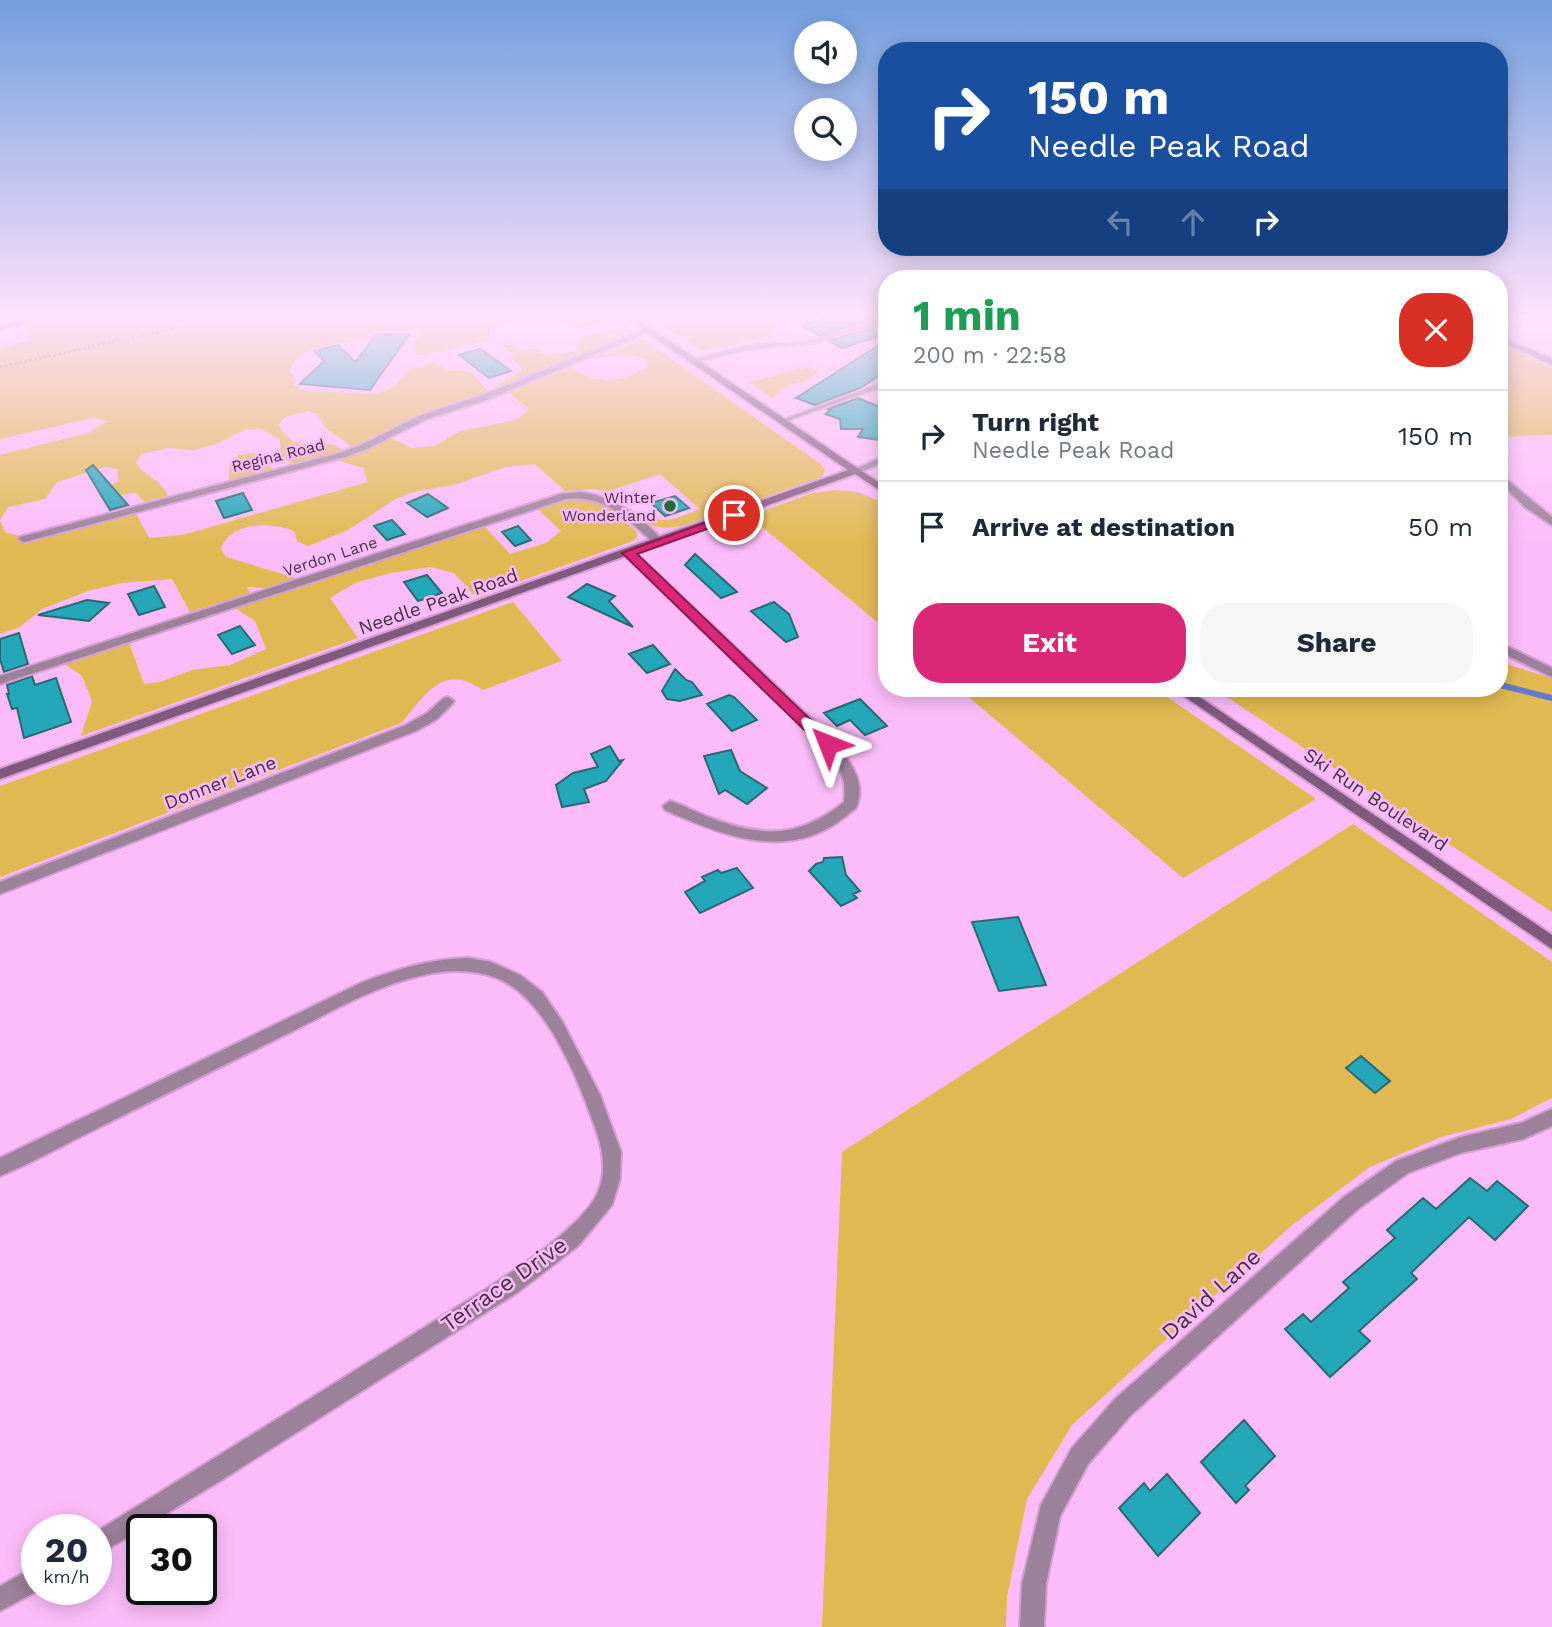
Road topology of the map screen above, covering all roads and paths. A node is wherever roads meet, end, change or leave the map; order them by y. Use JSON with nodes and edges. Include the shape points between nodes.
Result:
{"nodes":[{"id":1,"x":495,"y":393,"type":"edge"},
{"id":2,"x":740,"y":393,"type":"edge"},
{"id":3,"x":860,"y":393,"type":"edge"},
{"id":4,"x":782,"y":421,"type":"junction"},
{"id":5,"x":878,"y":462,"type":"edge"},
{"id":6,"x":855,"y":471,"type":"junction"},
{"id":7,"x":1508,"y":485,"type":"edge"},
{"id":8,"x":878,"y":486,"type":"edge"},
{"id":9,"x":1552,"y":522,"type":"edge"},
{"id":10,"x":24,"y":540,"type":"dead end"},
{"id":11,"x":659,"y":542,"type":"junction"},
{"id":12,"x":629,"y":553,"type":"junction"},
{"id":13,"x":1508,"y":651,"type":"edge"},
{"id":14,"x":1552,"y":673,"type":"edge"},
{"id":15,"x":0,"y":680,"type":"edge"},
{"id":16,"x":1191,"y":697,"type":"edge"},
{"id":17,"x":448,"y":701,"type":"dead end"},
{"id":18,"x":0,"y":774,"type":"edge"},
{"id":19,"x":670,"y":806,"type":"dead end"},
{"id":20,"x":0,"y":888,"type":"edge"},
{"id":21,"x":1552,"y":943,"type":"edge"},
{"id":22,"x":1552,"y":1117,"type":"edge"},
{"id":23,"x":0,"y":1167,"type":"edge"},
{"id":24,"x":112,"y":1535,"type":"edge"},
{"id":25,"x":21,"y":1587,"type":"edge"},
{"id":26,"x":0,"y":1599,"type":"edge"},
{"id":27,"x":1032,"y":1627,"type":"edge"}],
"edges":[{"from":1,"to":10,"type":"street","name":"Regina Road","via":[[424,417],[342,455]]},
{"from":2,"to":4,"type":"street"},
{"from":3,"to":4,"type":"lane"},
{"from":4,"to":6,"type":"street"},
{"from":5,"to":6,"type":"street","name":"Needle Peak Road"},
{"from":6,"to":8,"type":"street"},
{"from":6,"to":11,"type":"street","name":"Needle Peak Road"},
{"from":7,"to":9,"type":"street"},
{"from":11,"to":12,"type":"street","name":"Needle Peak Road"},
{"from":11,"to":15,"type":"street","name":"Verdon Lane","via":[[605,499],[580,493],[565,496]]},
{"from":12,"to":18,"type":"street","name":"Needle Peak Road"},
{"from":12,"to":19,"type":"street","via":[[815,730],[841,759],[853,782],[851,804],[824,824],[795,835],[747,834],[712,825]]},
{"from":13,"to":14,"type":"street"},
{"from":16,"to":21,"type":"street","name":"Ski Run Boulevard"},
{"from":17,"to":20,"type":"street","name":"Donner Lane","via":[[411,728]]},
{"from":22,"to":27,"type":"street","name":"David Lane","via":[[1523,1131],[1461,1145],[1402,1167],[1341,1212],[1123,1406],[1080,1456],[1049,1513],[1034,1584]]},
{"from":23,"to":24,"type":"street","name":"Terrace Drive","via":[[345,996],[398,973],[454,963],[495,968],[523,984],[543,1004],[602,1120],[613,1156],[607,1197],[572,1238],[516,1280]]},
{"from":25,"to":26,"type":"street"}]}
